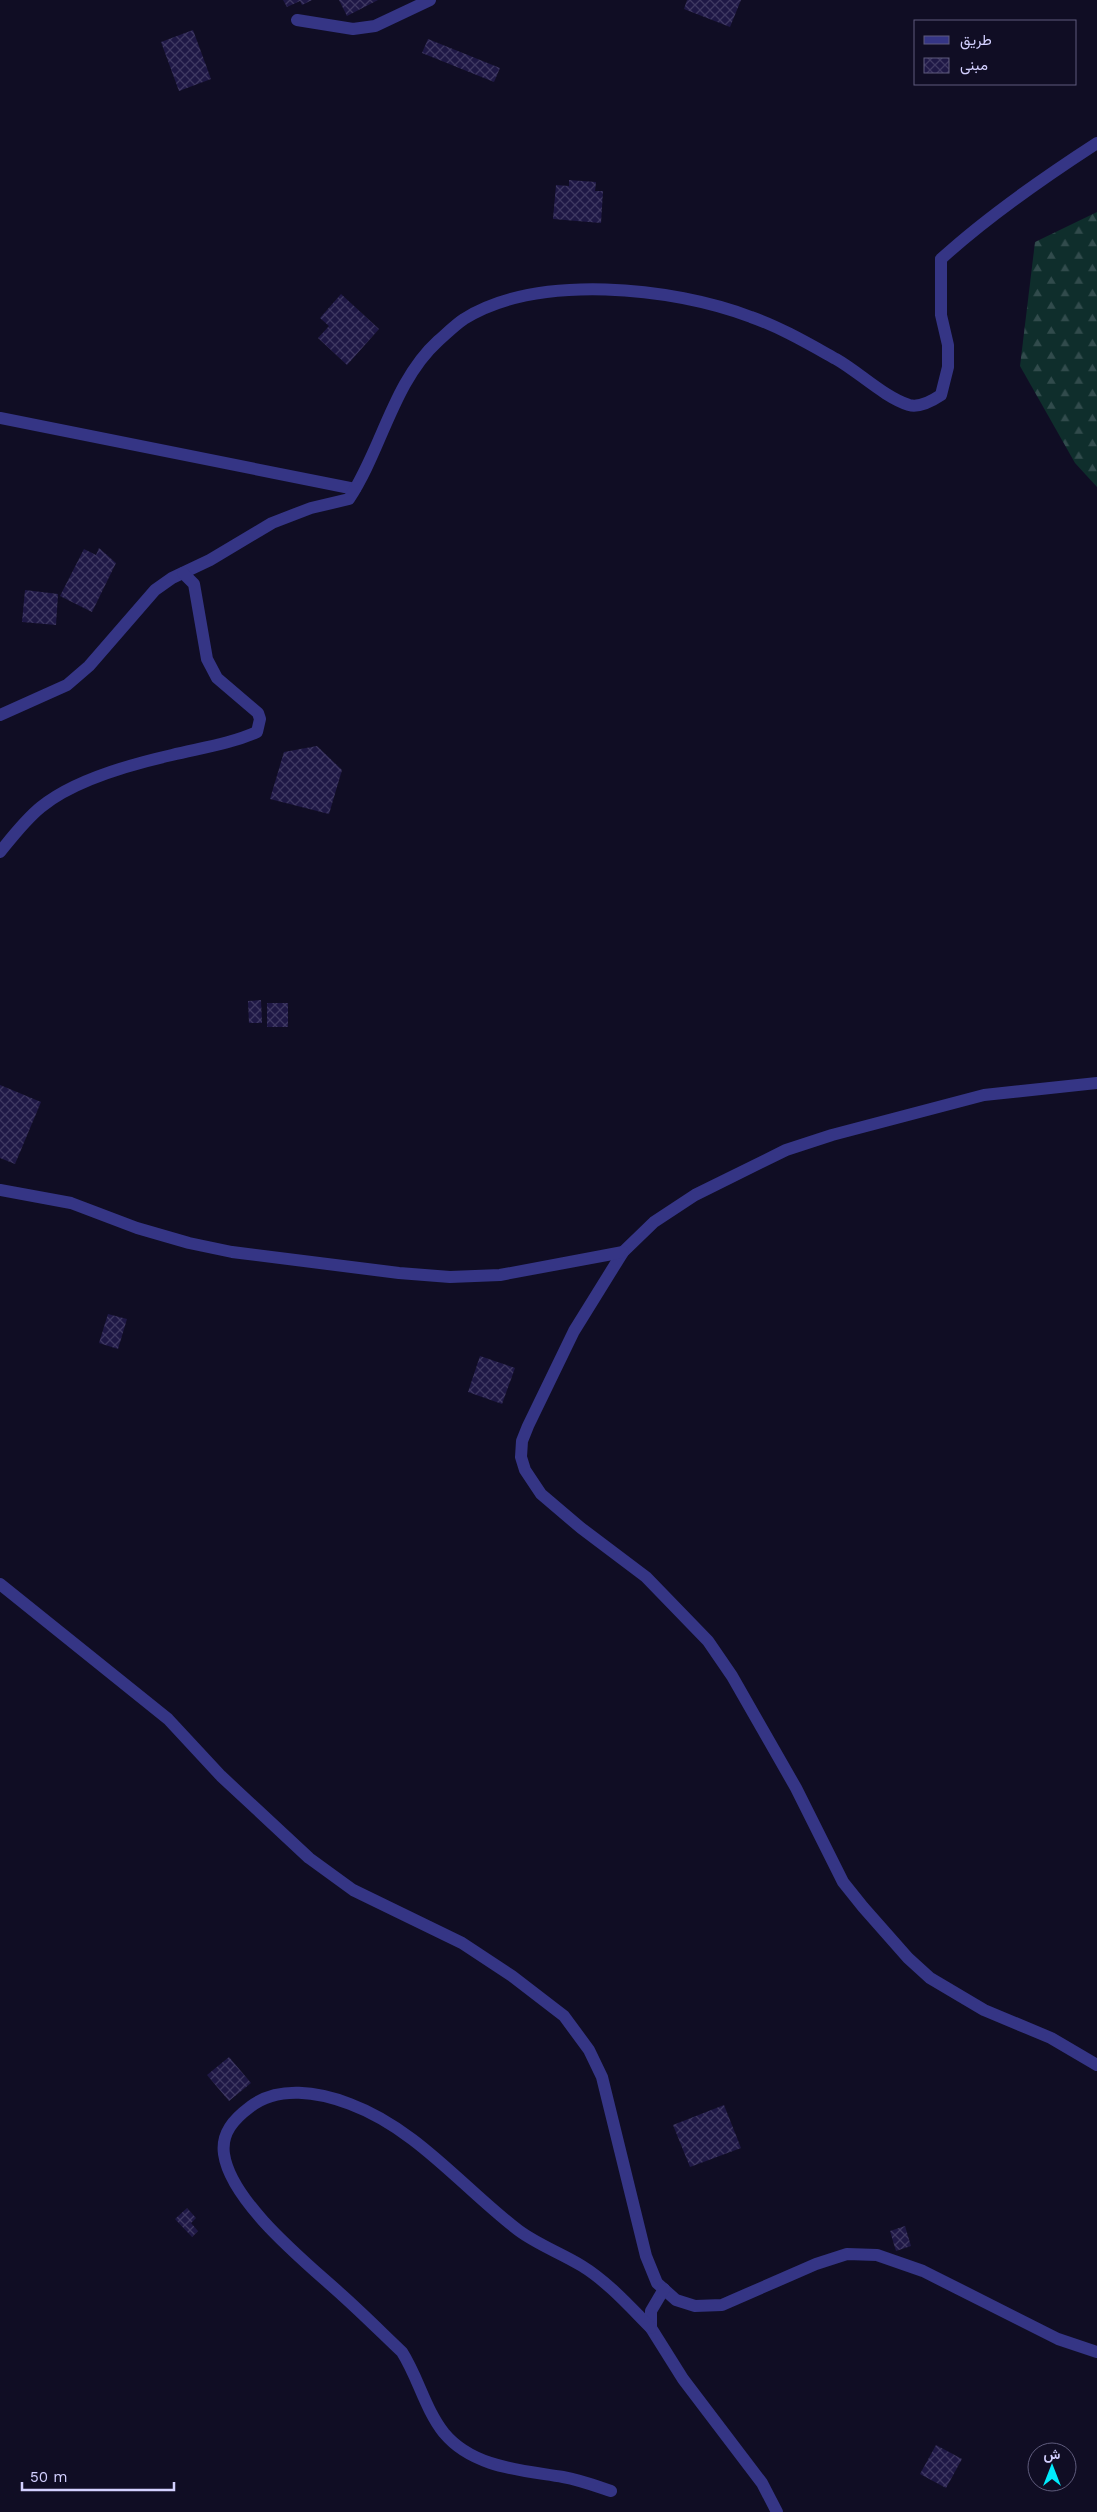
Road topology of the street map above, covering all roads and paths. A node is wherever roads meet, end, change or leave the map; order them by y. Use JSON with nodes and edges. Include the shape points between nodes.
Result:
{"nodes":[{"id":1,"x":430,"y":0,"type":"edge"},
{"id":2,"x":297,"y":20,"type":"dead end"},
{"id":3,"x":1097,"y":143,"type":"edge"},
{"id":4,"x":0,"y":418,"type":"edge"},
{"id":5,"x":355,"y":489,"type":"junction"},
{"id":6,"x":183,"y":573,"type":"junction"},
{"id":7,"x":0,"y":715,"type":"edge"},
{"id":8,"x":0,"y":852,"type":"edge"},
{"id":9,"x":1097,"y":1083,"type":"edge"},
{"id":10,"x":0,"y":1190,"type":"edge"},
{"id":11,"x":624,"y":1252,"type":"junction"},
{"id":12,"x":0,"y":1584,"type":"edge"},
{"id":13,"x":1097,"y":2065,"type":"edge"},
{"id":14,"x":664,"y":2289,"type":"junction"},
{"id":15,"x":652,"y":2328,"type":"junction"},
{"id":16,"x":1097,"y":2352,"type":"edge"},
{"id":17,"x":611,"y":2491,"type":"dead end"},
{"id":18,"x":777,"y":2512,"type":"edge"}],
"edges":[{"from":1,"to":2,"type":"street","via":[[375,26],[353,29]]},
{"from":3,"to":5,"type":"street","via":[[1046,176],[941,259],[940,315],[948,345],[948,367],[941,395],[929,403],[911,405],[904,402],[837,360],[752,317],[678,298],[610,289],[562,290],[490,307],[463,320],[436,343],[412,374]]},
{"from":4,"to":5,"type":"street"},
{"from":5,"to":6,"type":"street","via":[[349,499],[311,508],[272,524]]},
{"from":6,"to":7,"type":"street","via":[[155,590],[89,666],[67,685]]},
{"from":6,"to":8,"type":"street","via":[[194,584],[207,658],[217,678],[258,713],[257,732],[108,774],[68,791],[23,823]]},
{"from":9,"to":11,"type":"street","via":[[984,1095],[786,1150],[695,1195],[654,1222]]},
{"from":10,"to":11,"type":"street","via":[[72,1203],[137,1228],[232,1252],[399,1273],[450,1277],[500,1275]]},
{"from":11,"to":13,"type":"street","via":[[574,1331],[528,1426],[522,1441],[521,1457],[525,1470],[542,1494],[646,1577],[708,1641],[732,1676],[796,1788],[843,1882],[908,1958],[957,1996],[1051,2038]]},
{"from":12,"to":14,"type":"street","via":[[168,1718],[221,1776],[316,1863],[353,1890],[462,1943],[564,2016],[589,2050],[602,2077],[646,2256],[657,2283]]},
{"from":14,"to":15,"type":"street","via":[[652,2311]]},
{"from":14,"to":16,"type":"street","via":[[676,2300],[695,2306],[722,2305],[847,2254],[877,2255],[923,2271],[1058,2339]]},
{"from":15,"to":17,"type":"street","via":[[589,2272],[524,2235],[489,2208],[413,2139],[384,2119],[352,2104],[316,2094],[269,2095],[241,2114],[226,2131],[224,2154],[230,2173],[243,2193],[277,2235],[402,2352],[431,2411],[444,2432],[458,2446],[483,2461]]},
{"from":15,"to":18,"type":"street","via":[[683,2379],[762,2483]]}]}
